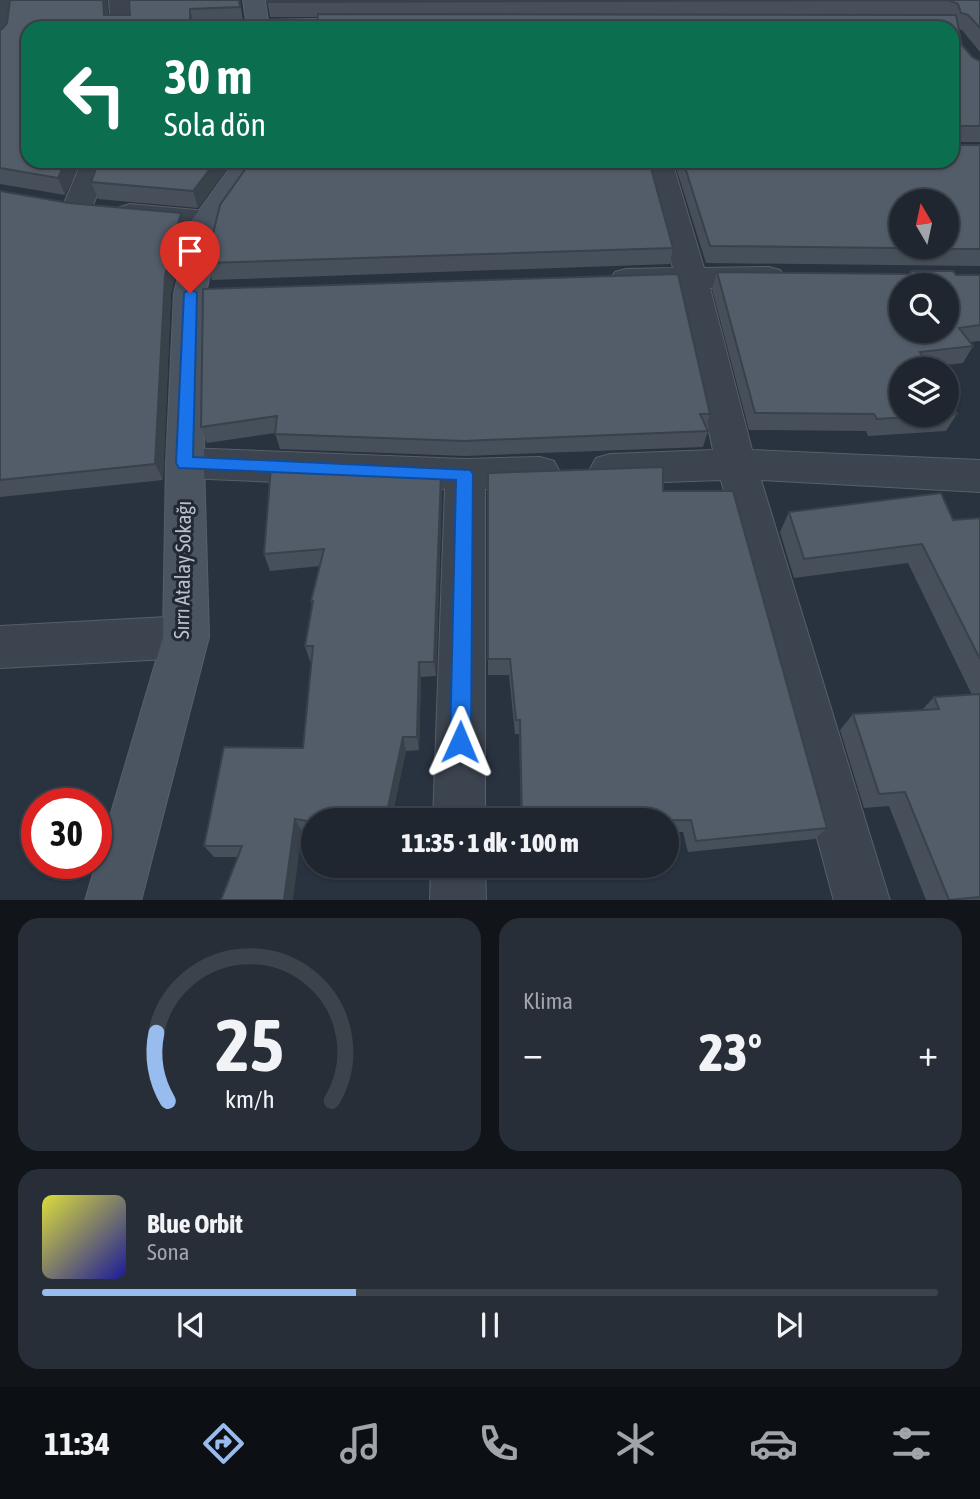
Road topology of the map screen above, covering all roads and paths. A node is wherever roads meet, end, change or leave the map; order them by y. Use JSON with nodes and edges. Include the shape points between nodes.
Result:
{"nodes":[{"id":1,"x":5,"y":0,"type":"edge"},
{"id":2,"x":120,"y":0,"type":"edge"},
{"id":3,"x":254,"y":0,"type":"edge"},
{"id":4,"x":116,"y":21,"type":"edge"},
{"id":5,"x":257,"y":21,"type":"edge"},
{"id":6,"x":6,"y":39,"type":"edge"},
{"id":7,"x":91,"y":168,"type":"edge"},
{"id":8,"x":253,"y":168,"type":"edge"},
{"id":9,"x":651,"y":168,"type":"edge"},
{"id":10,"x":207,"y":220,"type":"junction"},
{"id":11,"x":691,"y":276,"type":"junction"},
{"id":12,"x":801,"y":277,"type":"edge"},
{"id":13,"x":594,"y":280,"type":"edge"},
{"id":14,"x":184,"y":463,"type":"junction"},
{"id":15,"x":737,"y":464,"type":"junction"},
{"id":16,"x":464,"y":474,"type":"junction"},
{"id":17,"x":980,"y":476,"type":"edge"},
{"id":18,"x":186,"y":637,"type":"junction"},
{"id":19,"x":0,"y":647,"type":"edge"},
{"id":20,"x":459,"y":808,"type":"edge"},
{"id":21,"x":458,"y":878,"type":"edge"},
{"id":22,"x":113,"y":900,"type":"edge"},
{"id":23,"x":458,"y":900,"type":"edge"},
{"id":24,"x":862,"y":900,"type":"edge"}],
"edges":[{"from":1,"to":6,"type":"street"},
{"from":2,"to":4,"type":"street"},
{"from":3,"to":5,"type":"main road"},
{"from":7,"to":10,"type":"street","via":[[64,206]]},
{"from":8,"to":10,"type":"main road","name":"Sırrı Atalay Sokağı"},
{"from":9,"to":11,"type":"street"},
{"from":10,"to":14,"type":"main road","name":"Sırrı Atalay Sokağı","via":[[204,293]]},
{"from":11,"to":12,"type":"street"},
{"from":11,"to":13,"type":"street"},
{"from":11,"to":15,"type":"street"},
{"from":14,"to":16,"type":"street"},
{"from":14,"to":18,"type":"main road","name":"Sırrı Atalay Sokağı"},
{"from":15,"to":16,"type":"street"},
{"from":15,"to":17,"type":"street"},
{"from":15,"to":24,"type":"street"},
{"from":16,"to":20,"type":"street"},
{"from":18,"to":19,"type":"street"},
{"from":18,"to":22,"type":"main road","name":"Sırrı Atalay Sokağı"},
{"from":21,"to":23,"type":"street"}]}
